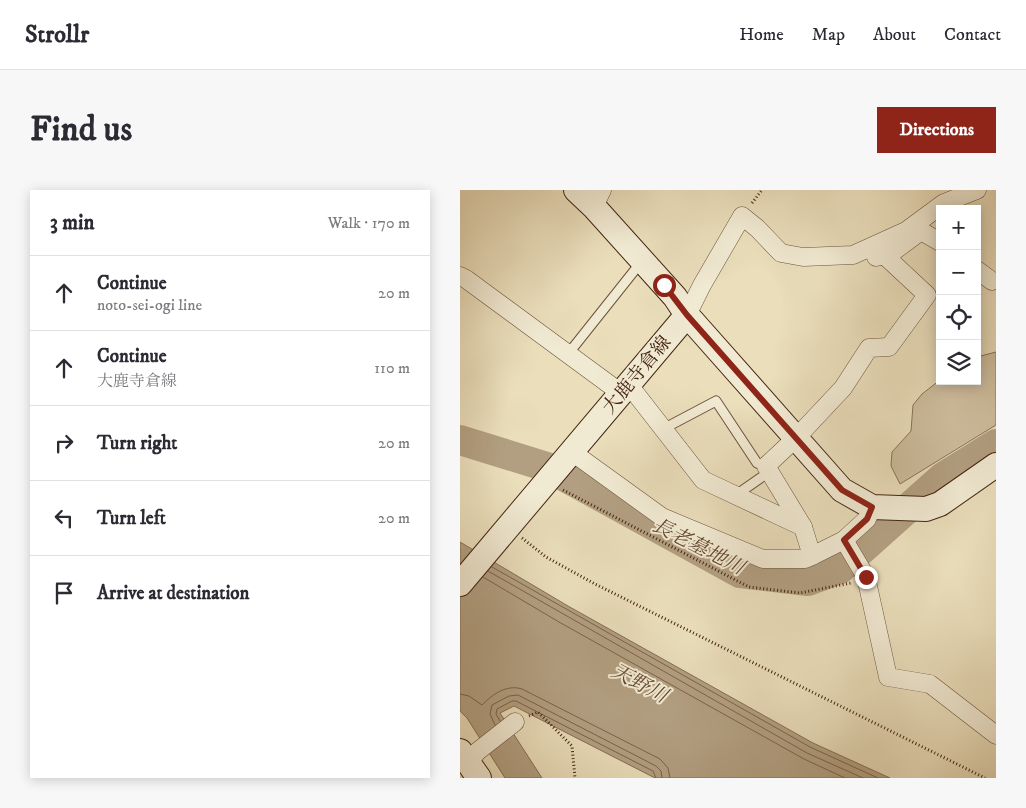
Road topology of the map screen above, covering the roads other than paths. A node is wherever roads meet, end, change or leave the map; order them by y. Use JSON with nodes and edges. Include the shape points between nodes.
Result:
{"nodes":[{"id":1,"x":576,"y":190,"type":"edge"},
{"id":2,"x":977,"y":190,"type":"edge"},
{"id":3,"x":598,"y":198,"type":"edge"},
{"id":4,"x":936,"y":240,"type":"edge"},
{"id":5,"x":853,"y":255,"type":"junction"},
{"id":6,"x":884,"y":256,"type":"junction"},
{"id":7,"x":642,"y":260,"type":"junction"},
{"id":8,"x":981,"y":273,"type":"edge"},
{"id":9,"x":460,"y":276,"type":"edge"},
{"id":10,"x":992,"y":281,"type":"dead end"},
{"id":11,"x":687,"y":315,"type":"junction"},
{"id":12,"x":568,"y":354,"type":"junction"},
{"id":13,"x":625,"y":389,"type":"junction"},
{"id":14,"x":663,"y":428,"type":"junction"},
{"id":15,"x":796,"y":438,"type":"junction"},
{"id":16,"x":572,"y":452,"type":"junction"},
{"id":17,"x":996,"y":465,"type":"edge"},
{"id":18,"x":768,"y":469,"type":"junction"},
{"id":19,"x":736,"y":496,"type":"junction"},
{"id":20,"x":876,"y":507,"type":"junction"},
{"id":21,"x":803,"y":527,"type":"junction"},
{"id":22,"x":845,"y":542,"type":"junction"},
{"id":23,"x":812,"y":556,"type":"junction"},
{"id":24,"x":460,"y":584,"type":"edge"},
{"id":25,"x":515,"y":722,"type":"road end"},
{"id":26,"x":996,"y":735,"type":"edge"},
{"id":27,"x":471,"y":760,"type":"edge"}],
"edges":[{"from":1,"to":3,"type":"main road"},
{"from":2,"to":5,"type":"street","via":[[944,203],[906,231]]},
{"from":3,"to":7,"type":"main road"},
{"from":4,"to":6,"type":"street","via":[[921,231]]},
{"from":5,"to":6,"type":"street","via":[[859,261]]},
{"from":5,"to":11,"type":"street","via":[[803,257],[781,253],[742,216]]},
{"from":6,"to":15,"type":"street","via":[[927,295],[888,347],[869,348],[843,388]]},
{"from":7,"to":11,"type":"main road"},
{"from":7,"to":12,"type":"lane"},
{"from":8,"to":10,"type":"street"},
{"from":9,"to":12,"type":"street"},
{"from":11,"to":13,"type":"main road","name":"大鹿寺倉線"},
{"from":11,"to":15,"type":"main road"},
{"from":12,"to":13,"type":"street"},
{"from":13,"to":14,"type":"street"},
{"from":13,"to":16,"type":"main road","name":"大鹿寺倉線"},
{"from":14,"to":18,"type":"lane","via":[[716,401],[756,463]]},
{"from":14,"to":19,"type":"street","via":[[703,480]]},
{"from":15,"to":18,"type":"street"},
{"from":15,"to":20,"type":"main road","via":[[842,490]]},
{"from":16,"to":23,"type":"street","via":[[662,517],[762,559],[805,559]]},
{"from":16,"to":24,"type":"main road","name":"大鹿寺倉線"},
{"from":17,"to":20,"type":"main road","via":[[940,504],[926,510]]},
{"from":18,"to":19,"type":"lane"},
{"from":18,"to":21,"type":"street"},
{"from":19,"to":21,"type":"street"},
{"from":20,"to":22,"type":"street"},
{"from":21,"to":23,"type":"street"},
{"from":22,"to":23,"type":"street"},
{"from":22,"to":26,"type":"street","via":[[866,577],[888,677],[930,684]]},
{"from":25,"to":27,"type":"street"}]}
